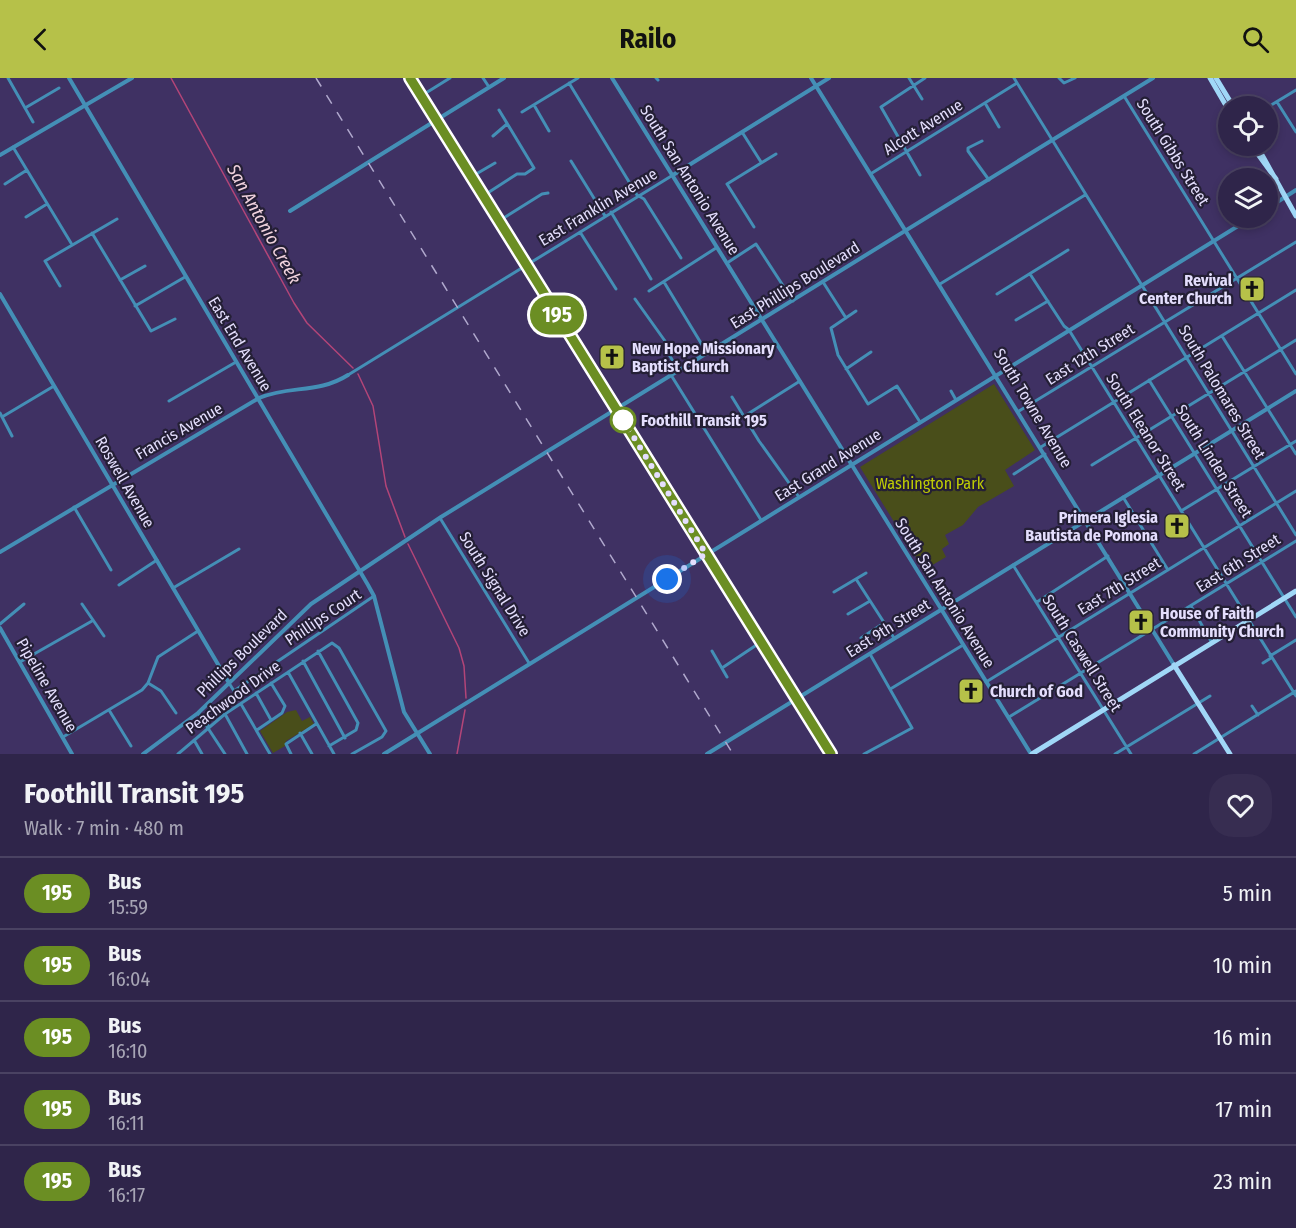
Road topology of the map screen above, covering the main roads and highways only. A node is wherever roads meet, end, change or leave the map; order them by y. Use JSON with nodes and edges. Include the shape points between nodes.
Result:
{"nodes":[{"id":1,"x":410,"y":78,"type":"edge"},
{"id":2,"x":1214,"y":79,"type":"edge"},
{"id":3,"x":1222,"y":96,"type":"edge"},
{"id":4,"x":1226,"y":96,"type":"edge"},
{"id":5,"x":1278,"y":182,"type":"edge"},
{"id":6,"x":1296,"y":213,"type":"edge"},
{"id":7,"x":1296,"y":591,"type":"edge"},
{"id":8,"x":1174,"y":665,"type":"junction"},
{"id":9,"x":831,"y":754,"type":"edge"},
{"id":10,"x":1031,"y":754,"type":"edge"},
{"id":11,"x":1230,"y":754,"type":"edge"}],
"edges":[{"from":1,"to":9,"type":"main road"},
{"from":2,"to":3,"type":"main road"},
{"from":2,"to":4,"type":"main road"},
{"from":5,"to":6,"type":"main road"},
{"from":7,"to":8,"type":"main road"},
{"from":8,"to":10,"type":"main road"},
{"from":8,"to":11,"type":"main road","name":"South Towne Avenue"}]}
